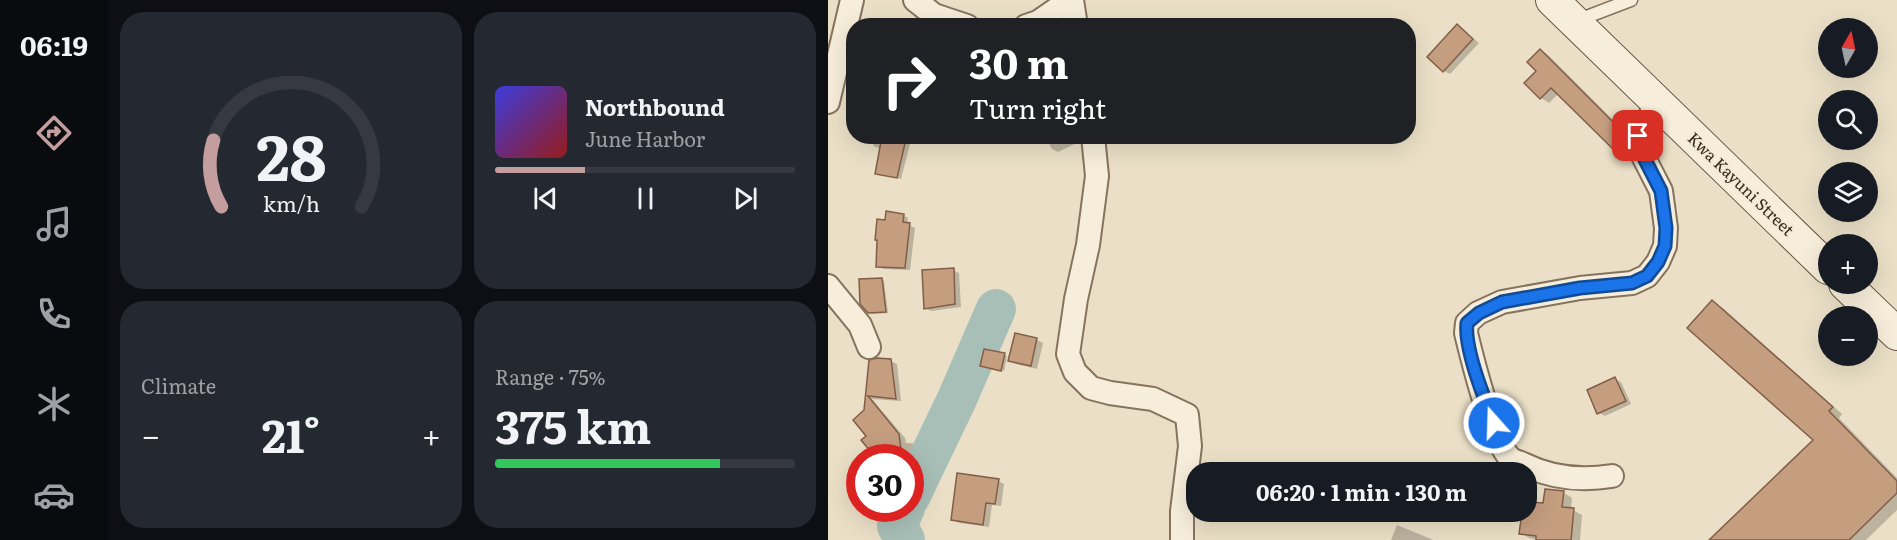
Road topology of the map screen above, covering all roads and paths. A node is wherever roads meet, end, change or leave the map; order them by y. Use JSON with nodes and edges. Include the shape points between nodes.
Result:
{"nodes":[{"id":1,"x":852,"y":0,"type":"edge"},
{"id":2,"x":915,"y":0,"type":"edge"},
{"id":3,"x":1071,"y":0,"type":"edge"},
{"id":4,"x":1631,"y":0,"type":"edge"},
{"id":5,"x":1562,"y":11,"type":"edge"},
{"id":6,"x":848,"y":18,"type":"edge"},
{"id":7,"x":943,"y":18,"type":"edge"},
{"id":8,"x":1044,"y":18,"type":"edge"},
{"id":9,"x":1074,"y":18,"type":"edge"},
{"id":10,"x":846,"y":26,"type":"edge"},
{"id":11,"x":828,"y":102,"type":"edge"},
{"id":12,"x":1658,"y":104,"type":"junction"},
{"id":13,"x":1094,"y":144,"type":"edge"},
{"id":14,"x":1818,"y":258,"type":"edge"},
{"id":15,"x":828,"y":286,"type":"edge"},
{"id":16,"x":1855,"y":294,"type":"edge"},
{"id":17,"x":1897,"y":334,"type":"edge"},
{"id":18,"x":869,"y":347,"type":"dead end"},
{"id":19,"x":1612,"y":476,"type":"dead end"},
{"id":20,"x":1182,"y":540,"type":"edge"}],
"edges":[{"from":1,"to":6,"type":"street"},
{"from":2,"to":7,"type":"street"},
{"from":3,"to":8,"type":"street"},
{"from":3,"to":9,"type":"street"},
{"from":4,"to":5,"type":"lane"},
{"from":5,"to":12,"type":"street","name":"Kwa Kayuni Street"},
{"from":10,"to":11,"type":"street"},
{"from":12,"to":14,"type":"street","name":"Kwa Kayuni Street"},
{"from":12,"to":19,"type":"street","via":[[1638,136],[1638,146],[1661,191],[1666,228],[1665,246],[1647,276],[1632,283],[1502,302],[1467,323],[1466,333],[1486,403],[1510,458],[1561,477],[1589,480]]},
{"from":13,"to":20,"type":"street","via":[[1097,176],[1068,354],[1075,372],[1091,388],[1153,399],[1187,415],[1190,446]]},
{"from":15,"to":18,"type":"street","via":[[860,325]]},
{"from":16,"to":17,"type":"street"}]}
